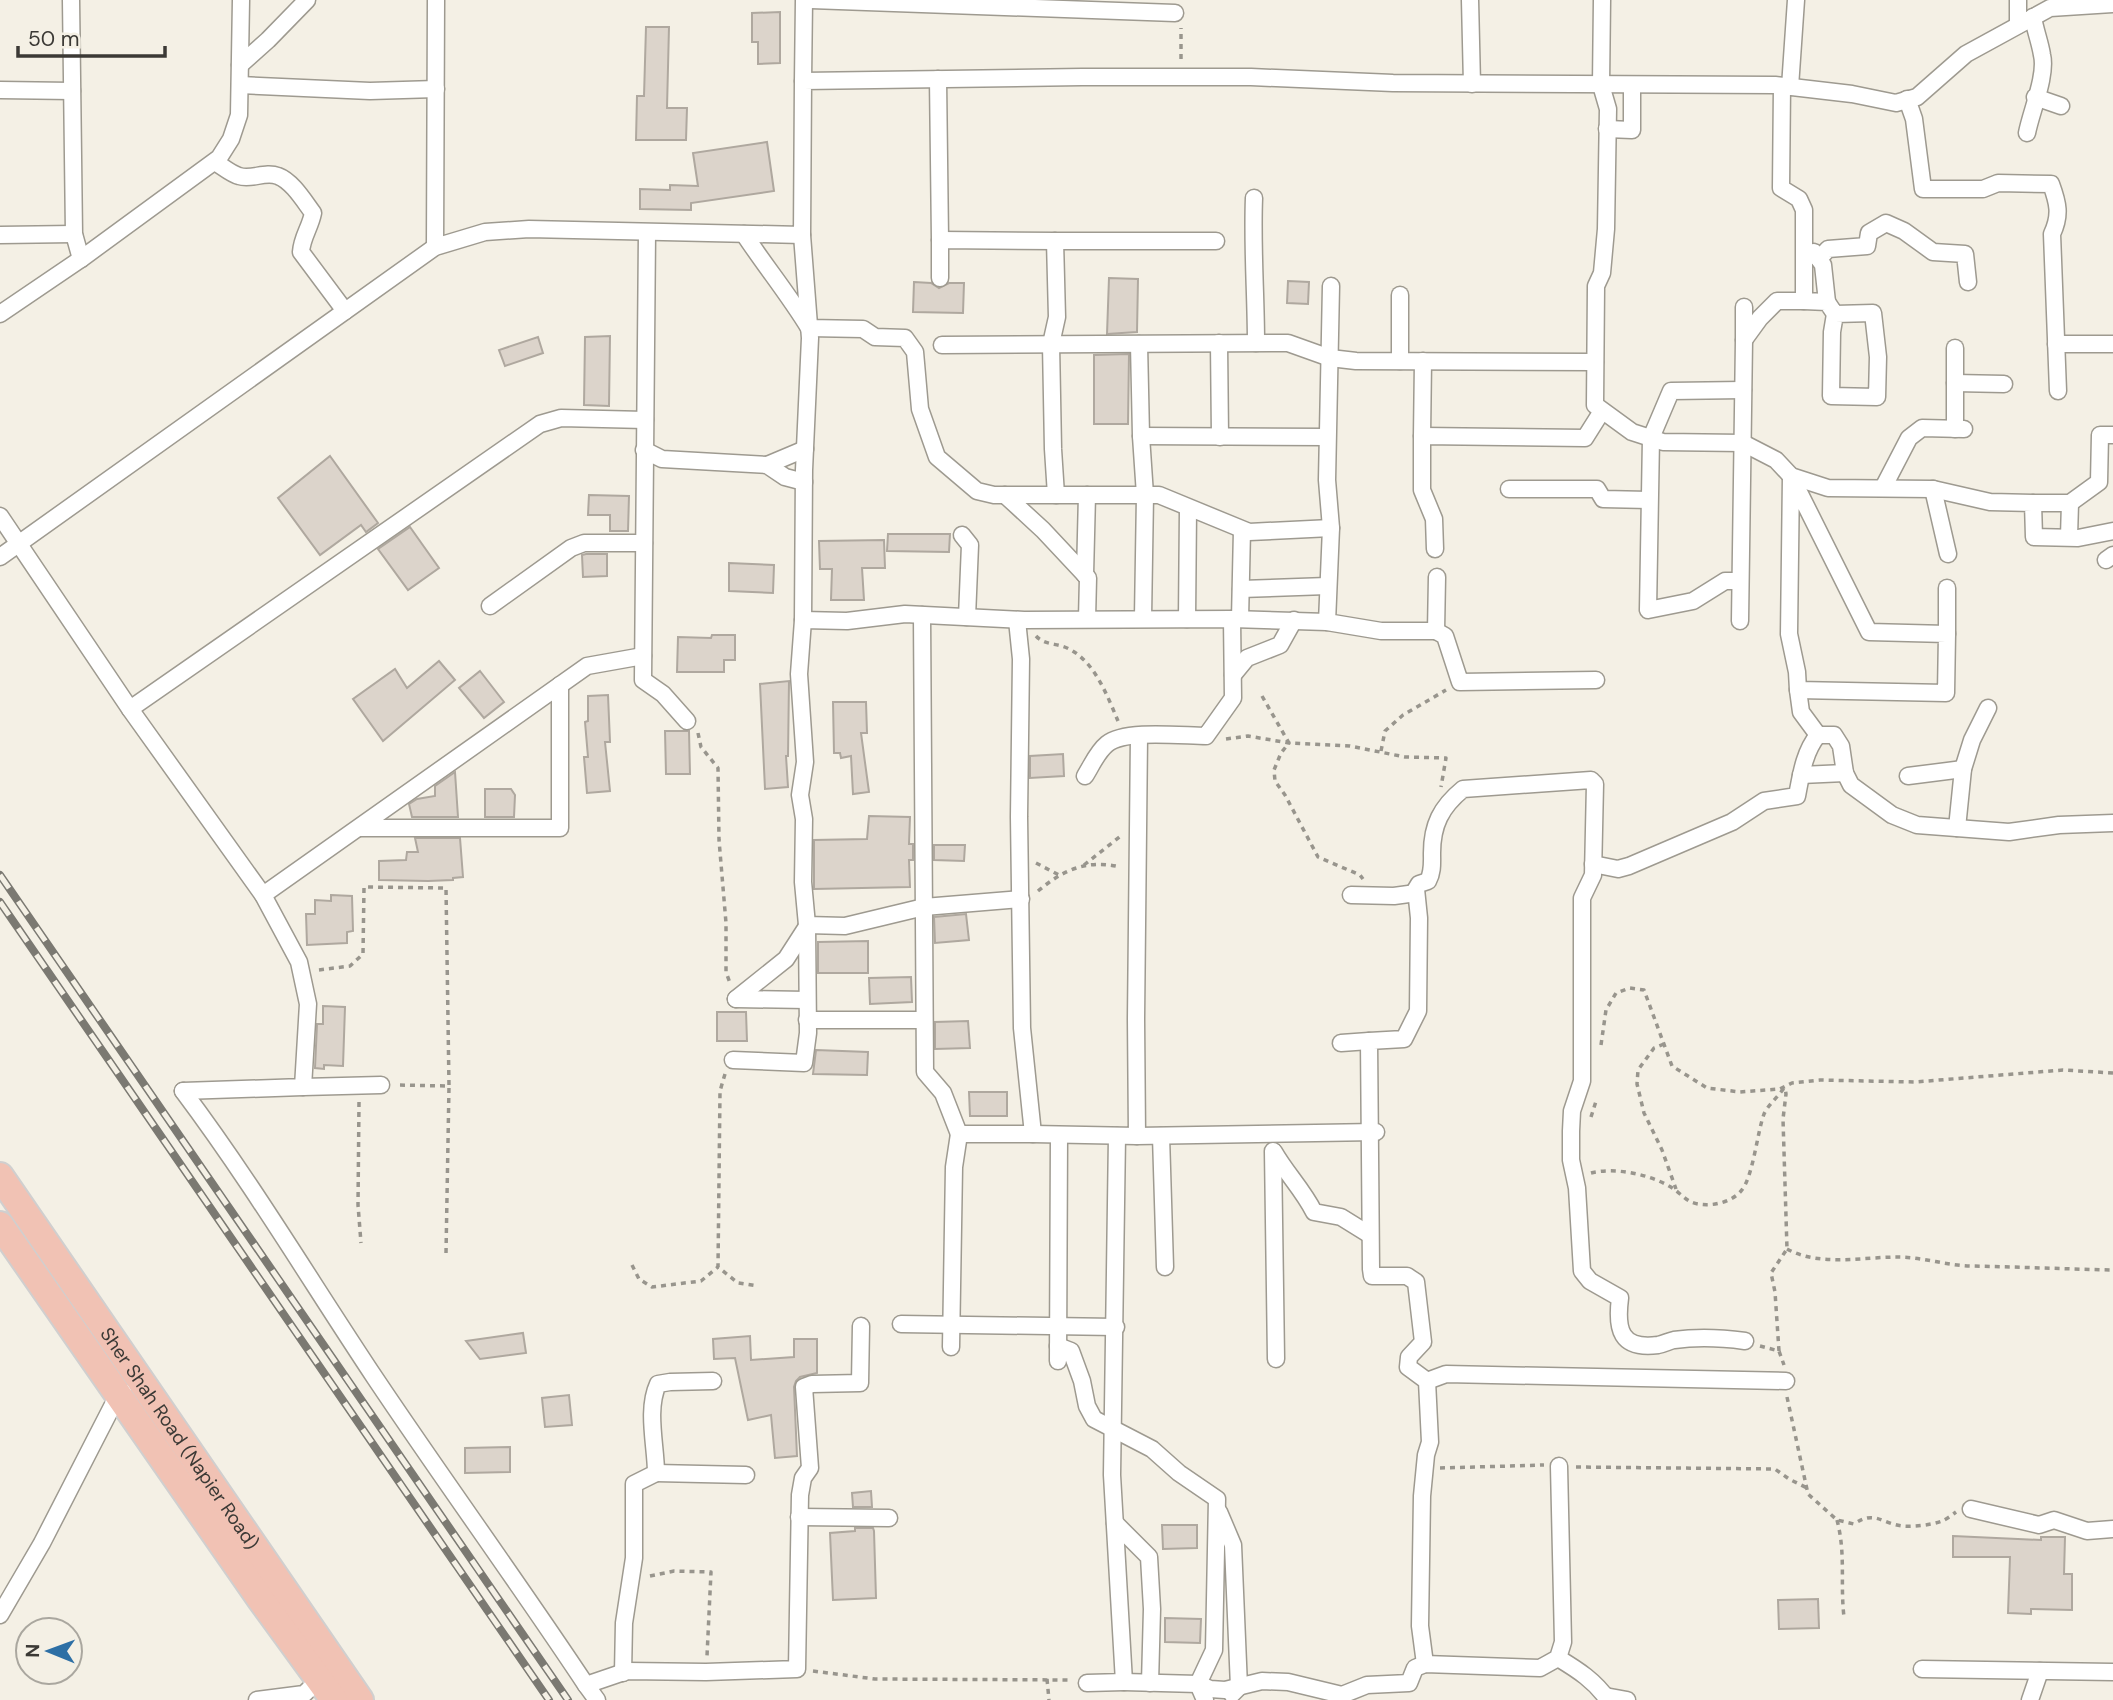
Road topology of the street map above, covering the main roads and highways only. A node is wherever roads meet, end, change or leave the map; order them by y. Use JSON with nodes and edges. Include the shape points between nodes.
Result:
{"nodes":[{"id":1,"x":0,"y":1176,"type":"edge"},
{"id":2,"x":0,"y":1225,"type":"edge"},
{"id":3,"x":129,"y":1387,"type":"junction"},
{"id":4,"x":327,"y":1690,"type":"edge"},
{"id":5,"x":360,"y":1700,"type":"edge"}],
"edges":[{"from":1,"to":3,"type":"main road","name":"Sher Shah Road (Napier Road)"},
{"from":2,"to":3,"type":"main road","name":"Sher Shah Road (Napier Road)"},
{"from":3,"to":4,"type":"main road","name":"Sher Shah Road (Napier Road)","via":[[253,1589]]},
{"from":3,"to":5,"type":"main road","name":"Sher Shah Road (Napier Road)"}]}
